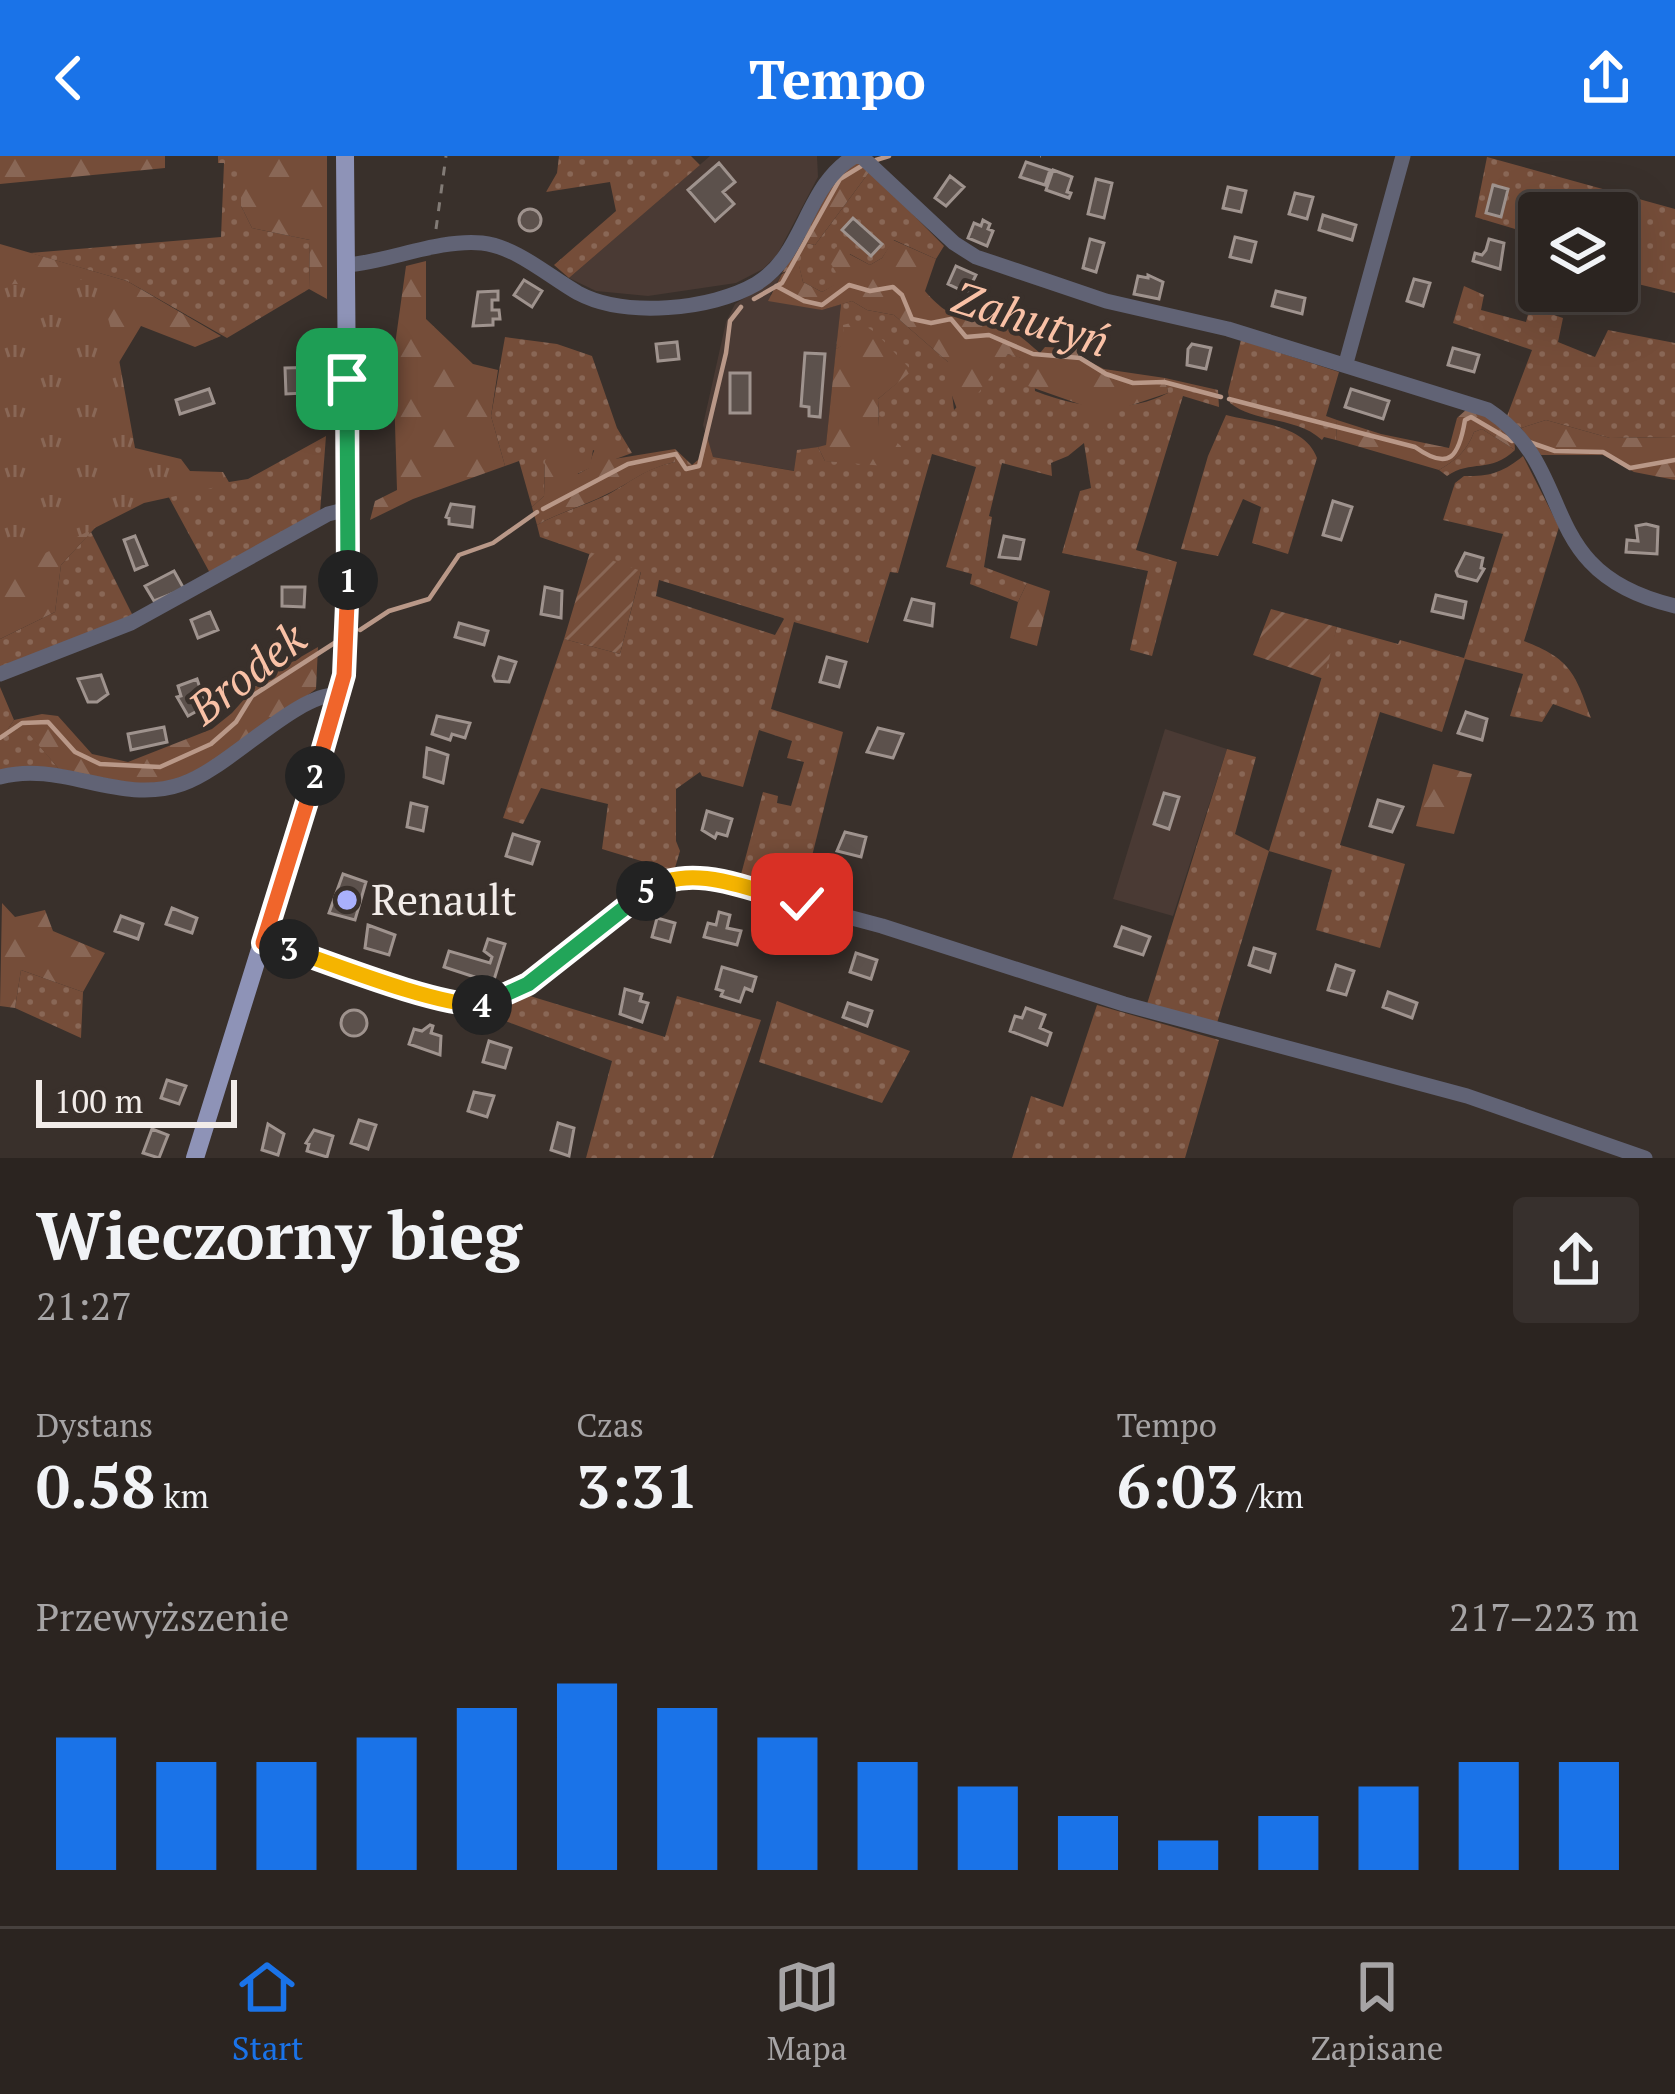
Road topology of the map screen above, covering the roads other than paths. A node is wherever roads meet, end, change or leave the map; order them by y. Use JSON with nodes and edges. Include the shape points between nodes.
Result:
{"nodes":[{"id":1,"x":345,"y":156,"type":"edge"},
{"id":2,"x":858,"y":156,"type":"edge"},
{"id":3,"x":1403,"y":156,"type":"edge"},
{"id":4,"x":347,"y":265,"type":"junction"},
{"id":5,"x":1346,"y":363,"type":"junction"},
{"id":6,"x":348,"y":509,"type":"junction"},
{"id":7,"x":1675,"y":606,"type":"edge"},
{"id":8,"x":0,"y":674,"type":"edge"},
{"id":9,"x":340,"y":695,"type":"junction"},
{"id":10,"x":0,"y":777,"type":"edge"},
{"id":11,"x":263,"y":943,"type":"junction"},
{"id":12,"x":195,"y":1158,"type":"edge"},
{"id":13,"x":1645,"y":1158,"type":"edge"}],
"edges":[{"from":1,"to":4,"type":"main road"},
{"from":2,"to":4,"type":"street","via":[[830,176],[782,262],[745,290],[713,300],[610,304],[503,248],[463,242]]},
{"from":2,"to":5,"type":"street","via":[[976,257],[1106,302]]},
{"from":3,"to":5,"type":"street"},
{"from":4,"to":6,"type":"main road"},
{"from":5,"to":7,"type":"street","via":[[1509,424],[1593,566],[1629,592]]},
{"from":6,"to":8,"type":"street","via":[[131,623]]},
{"from":6,"to":9,"type":"main road"},
{"from":9,"to":10,"type":"street","via":[[314,698],[176,787],[119,790],[34,772]]},
{"from":9,"to":11,"type":"main road"},
{"from":11,"to":12,"type":"main road"},
{"from":11,"to":13,"type":"street","via":[[480,1006],[528,984],[661,881],[706,878],[1124,1004],[1467,1096]]}]}
